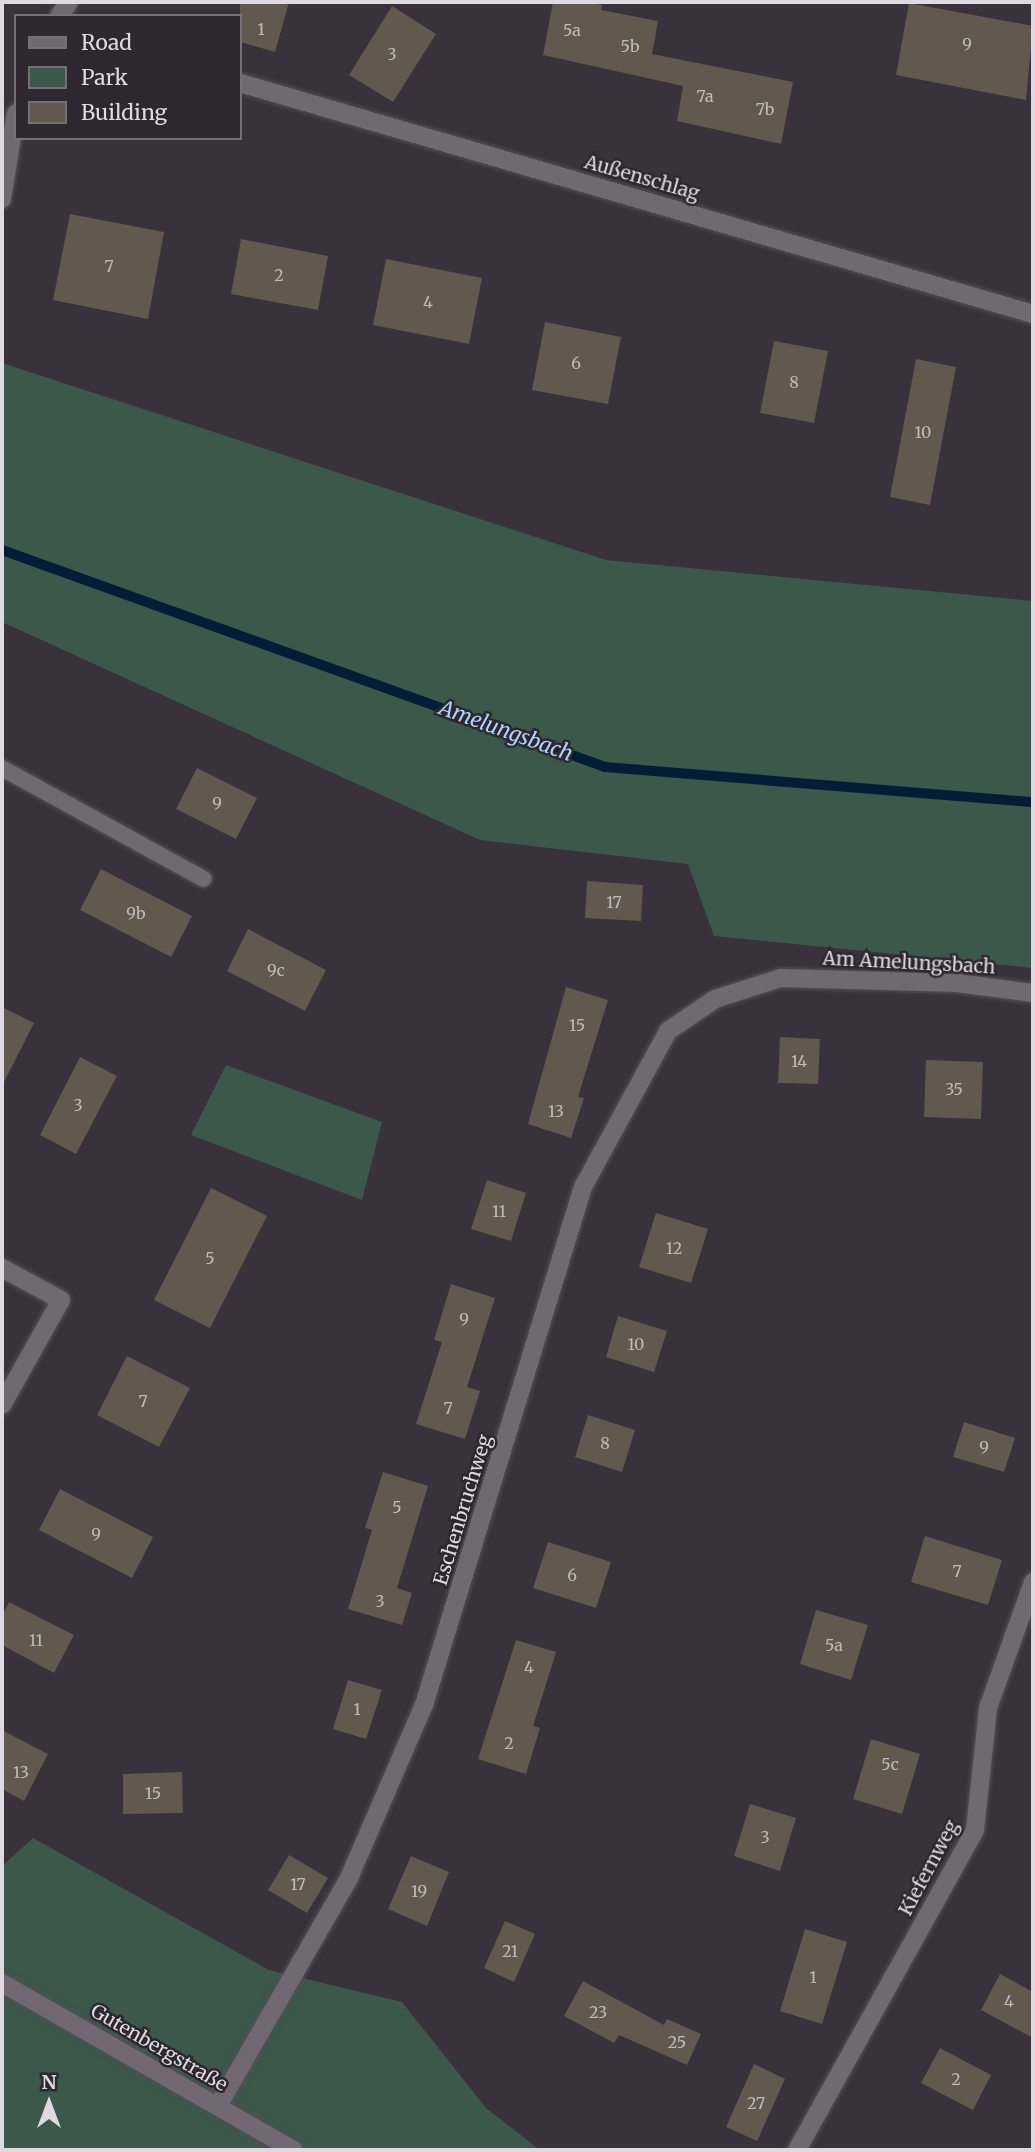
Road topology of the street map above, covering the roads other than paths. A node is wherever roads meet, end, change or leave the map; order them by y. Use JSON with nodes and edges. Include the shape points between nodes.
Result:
{"nodes":[{"id":1,"x":242,"y":84,"type":"edge"},
{"id":2,"x":14,"y":125,"type":"edge"},
{"id":3,"x":2,"y":199,"type":"edge"},
{"id":4,"x":1033,"y":314,"type":"edge"},
{"id":5,"x":2,"y":768,"type":"edge"},
{"id":6,"x":204,"y":879,"type":"dead end"},
{"id":7,"x":782,"y":978,"type":"joint"},
{"id":8,"x":1033,"y":993,"type":"edge"},
{"id":9,"x":2,"y":1268,"type":"edge"},
{"id":10,"x":2,"y":1405,"type":"edge"},
{"id":11,"x":1033,"y":1582,"type":"edge"},
{"id":12,"x":2,"y":1983,"type":"edge"},
{"id":13,"x":218,"y":2106,"type":"junction"},
{"id":14,"x":294,"y":2150,"type":"edge"},
{"id":15,"x":797,"y":2150,"type":"edge"}],
"edges":[{"from":1,"to":4,"type":"street","name":"Außenschlag"},
{"from":2,"to":3,"type":"street"},
{"from":5,"to":6,"type":"lane"},
{"from":7,"to":8,"type":"street","name":"Am Amelungsbach","via":[[957,984]]},
{"from":7,"to":13,"type":"street","name":"Eschenbruchweg","via":[[715,999],[668,1031],[583,1187],[424,1705],[349,1878]]},
{"from":9,"to":10,"type":"street","via":[[61,1300]]},
{"from":11,"to":15,"type":"street","name":"Kiefernweg","via":[[989,1707],[975,1830]]},
{"from":12,"to":13,"type":"street","name":"Gutenbergstraße"},
{"from":13,"to":14,"type":"street","name":"Gutenbergstraße"}]}
